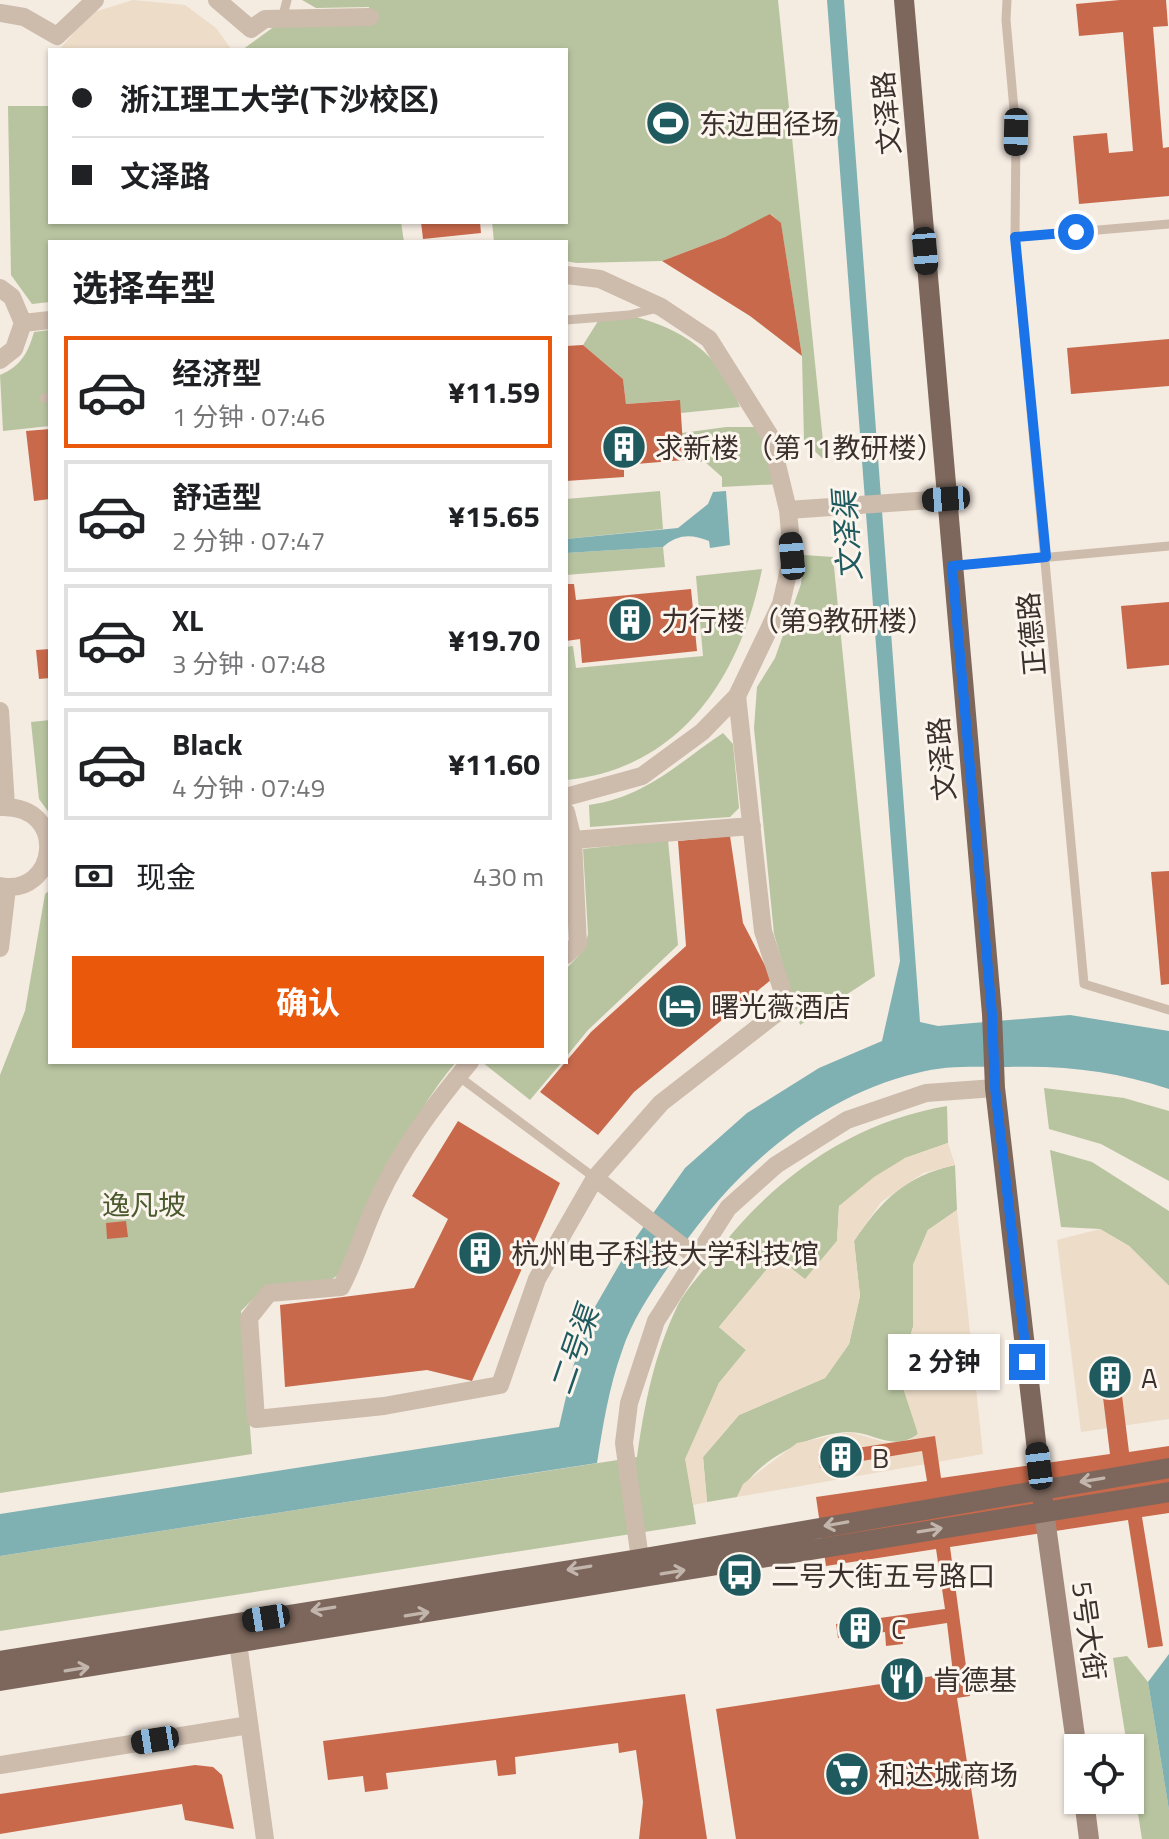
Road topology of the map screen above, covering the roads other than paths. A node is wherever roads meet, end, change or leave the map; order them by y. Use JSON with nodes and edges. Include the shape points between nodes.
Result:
{"nodes":[{"id":1,"x":95,"y":0,"type":"edge"},
{"id":2,"x":217,"y":0,"type":"edge"},
{"id":3,"x":287,"y":0,"type":"edge"},
{"id":4,"x":904,"y":0,"type":"edge"},
{"id":5,"x":1007,"y":0,"type":"edge"},
{"id":6,"x":0,"y":13,"type":"edge"},
{"id":7,"x":370,"y":17,"type":"dead end"},
{"id":8,"x":282,"y":19,"type":"junction"},
{"id":9,"x":1169,"y":224,"type":"edge"},
{"id":10,"x":1015,"y":237,"type":"junction"},
{"id":11,"x":568,"y":275,"type":"edge"},
{"id":12,"x":0,"y":288,"type":"edge"},
{"id":13,"x":661,"y":307,"type":"junction"},
{"id":14,"x":48,"y":320,"type":"edge"},
{"id":15,"x":568,"y":320,"type":"edge"},
{"id":16,"x":23,"y":323,"type":"junction"},
{"id":17,"x":0,"y":360,"type":"edge"},
{"id":18,"x":946,"y":499,"type":"junction"},
{"id":19,"x":788,"y":510,"type":"junction"},
{"id":20,"x":1169,"y":546,"type":"edge"},
{"id":21,"x":1046,"y":557,"type":"junction"},
{"id":22,"x":952,"y":566,"type":"junction"},
{"id":23,"x":737,"y":696,"type":"junction"},
{"id":24,"x":0,"y":723,"type":"edge"},
{"id":25,"x":568,"y":796,"type":"edge"},
{"id":26,"x":3,"y":806,"type":"edge"},
{"id":27,"x":568,"y":820,"type":"edge"},
{"id":28,"x":752,"y":826,"type":"junction"},
{"id":29,"x":48,"y":839,"type":"edge"},
{"id":30,"x":573,"y":840,"type":"junction"},
{"id":31,"x":48,"y":850,"type":"edge"},
{"id":32,"x":3,"y":887,"type":"edge"},
{"id":33,"x":0,"y":948,"type":"edge"},
{"id":34,"x":568,"y":953,"type":"edge"},
{"id":35,"x":1169,"y":1010,"type":"edge"},
{"id":36,"x":464,"y":1069,"type":"edge"},
{"id":37,"x":995,"y":1084,"type":"junction"},
{"id":38,"x":595,"y":1178,"type":"junction"},
{"id":39,"x":692,"y":1254,"type":"junction"},
{"id":40,"x":1169,"y":1468,"type":"edge"},
{"id":41,"x":1042,"y":1488,"type":"junction"},
{"id":42,"x":1169,"y":1492,"type":"edge"},
{"id":43,"x":1044,"y":1511,"type":"junction"},
{"id":44,"x":640,"y":1559,"type":"junction"},
{"id":45,"x":236,"y":1633,"type":"junction"},
{"id":46,"x":0,"y":1661,"type":"edge"},
{"id":47,"x":0,"y":1681,"type":"edge"},
{"id":48,"x":249,"y":1725,"type":"junction"},
{"id":49,"x":1075,"y":1734,"type":"edge"},
{"id":50,"x":0,"y":1765,"type":"edge"},
{"id":51,"x":1086,"y":1814,"type":"edge"},
{"id":52,"x":265,"y":1839,"type":"edge"},
{"id":53,"x":1089,"y":1839,"type":"edge"}],
"edges":[{"from":1,"to":6,"type":"street","via":[[57,36],[24,17]]},
{"from":2,"to":8,"type":"street","via":[[251,29],[265,19]]},
{"from":3,"to":8,"type":"lane"},
{"from":4,"to":18,"type":"main road","name":"文泽路"},
{"from":5,"to":10,"type":"lane","name":"正德路","via":[[1016,132]]},
{"from":7,"to":8,"type":"street"},
{"from":9,"to":10,"type":"lane"},
{"from":10,"to":21,"type":"lane","name":"正德路"},
{"from":11,"to":13,"type":"street","via":[[600,279]]},
{"from":12,"to":16,"type":"street","via":[[12,297]]},
{"from":13,"to":15,"type":"lane"},
{"from":13,"to":19,"type":"street","via":[[709,339],[741,385],[770,436]]},
{"from":14,"to":16,"type":"street"},
{"from":16,"to":17,"type":"street","via":[[14,349]]},
{"from":18,"to":19,"type":"street"},
{"from":18,"to":22,"type":"main road","name":"文泽路"},
{"from":19,"to":23,"type":"street","via":[[792,556],[781,604]]},
{"from":20,"to":21,"type":"lane"},
{"from":21,"to":22,"type":"lane"},
{"from":21,"to":35,"type":"lane","name":"正德路","via":[[1084,984]]},
{"from":22,"to":37,"type":"main road","name":"文泽路"},
{"from":23,"to":25,"type":"street","via":[[702,732],[642,776]]},
{"from":23,"to":28,"type":"street"},
{"from":24,"to":26,"type":"street"},
{"from":26,"to":29,"type":"street","via":[[38,818]]},
{"from":27,"to":30,"type":"street"},
{"from":28,"to":30,"type":"street"},
{"from":28,"to":38,"type":"street","via":[[763,931],[787,1005],[661,1103]]},
{"from":30,"to":34,"type":"street","via":[[578,944]]},
{"from":31,"to":32,"type":"street","via":[[42,870],[20,886]]},
{"from":32,"to":33,"type":"street"},
{"from":36,"to":38,"type":"lane"},
{"from":36,"to":38,"type":"street","via":[[408,1146],[379,1197],[341,1287],[269,1293],[249,1318],[256,1419],[384,1406],[500,1385],[537,1279]]},
{"from":37,"to":39,"type":"street","via":[[926,1093],[847,1120],[776,1165],[728,1208]]},
{"from":37,"to":41,"type":"main road","name":"文泽路"},
{"from":38,"to":39,"type":"street"},
{"from":39,"to":44,"type":"street","via":[[656,1321],[629,1403],[624,1443]]},
{"from":40,"to":41,"type":"main road","one_way":true},
{"from":41,"to":43,"type":"main road","name":"文泽路"},
{"from":41,"to":44,"type":"main road","one_way":true},
{"from":42,"to":43,"type":"main road"},
{"from":45,"to":43,"type":"main road","one_way":true},
{"from":43,"to":49,"type":"main road","name":"5号大街"},
{"from":44,"to":45,"type":"main road","one_way":true},
{"from":45,"to":46,"type":"main road"},
{"from":47,"to":45,"type":"main road","one_way":true},
{"from":45,"to":48,"type":"street"},
{"from":48,"to":50,"type":"street"},
{"from":48,"to":52,"type":"street"},
{"from":51,"to":53,"type":"main road"}]}
